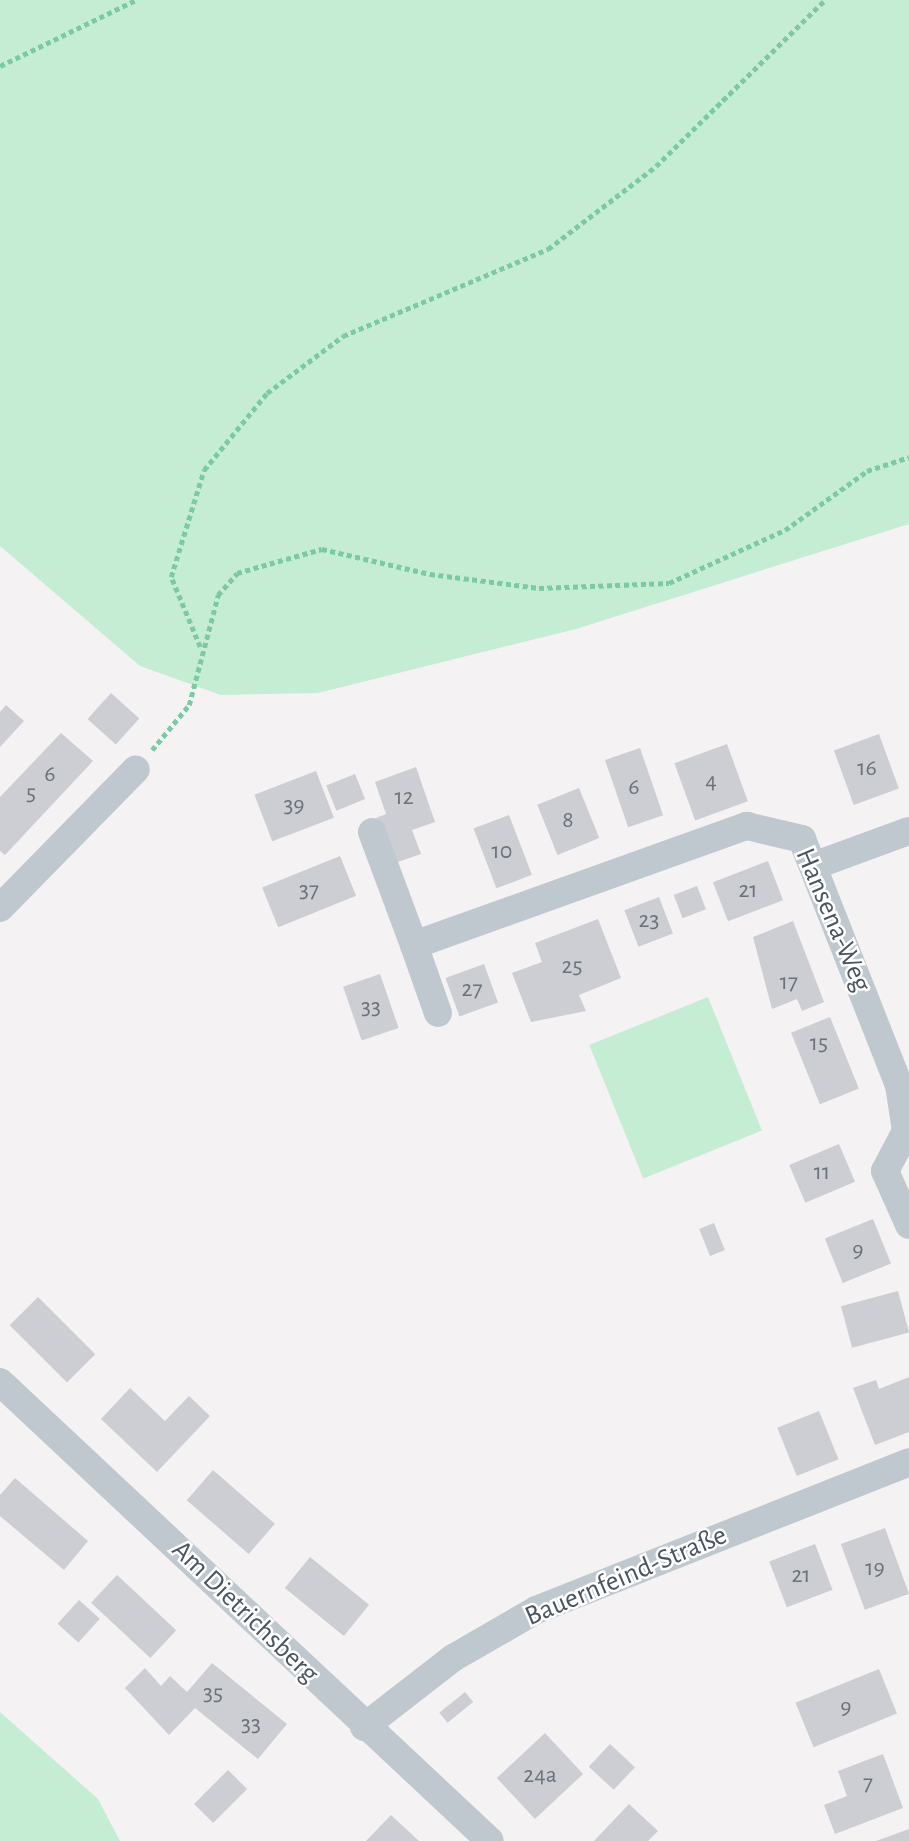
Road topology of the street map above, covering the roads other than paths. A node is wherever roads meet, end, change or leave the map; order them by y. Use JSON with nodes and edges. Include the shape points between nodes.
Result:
{"nodes":[{"id":1,"x":136,"y":769,"type":"road end"},
{"id":2,"x":909,"y":831,"type":"edge"},
{"id":3,"x":372,"y":832,"type":"dead end"},
{"id":4,"x":816,"y":865,"type":"junction"},
{"id":5,"x":0,"y":908,"type":"edge"},
{"id":6,"x":414,"y":945,"type":"junction"},
{"id":7,"x":438,"y":1013,"type":"dead end"},
{"id":8,"x":908,"y":1131,"type":"edge"},
{"id":9,"x":909,"y":1226,"type":"edge"},
{"id":10,"x":0,"y":1382,"type":"edge"},
{"id":11,"x":909,"y":1462,"type":"edge"},
{"id":12,"x":364,"y":1727,"type":"junction"},
{"id":13,"x":488,"y":1840,"type":"edge"}],
"edges":[{"from":1,"to":5,"type":"street"},
{"from":2,"to":4,"type":"street"},
{"from":3,"to":6,"type":"street"},
{"from":4,"to":6,"type":"street","name":"Hansena-Weg","via":[[802,839],[747,826]]},
{"from":4,"to":8,"type":"street","name":"Hansena-Weg","via":[[899,1085]]},
{"from":6,"to":7,"type":"street"},
{"from":8,"to":9,"type":"street","name":"Hansena-Weg","via":[[885,1171]]},
{"from":10,"to":12,"type":"street","name":"Am Dietrichsberg"},
{"from":11,"to":12,"type":"street","name":"Bauernfeind-Straße","via":[[536,1610],[453,1658]]},
{"from":12,"to":13,"type":"street","name":"Am Dietrichsberg"}]}
